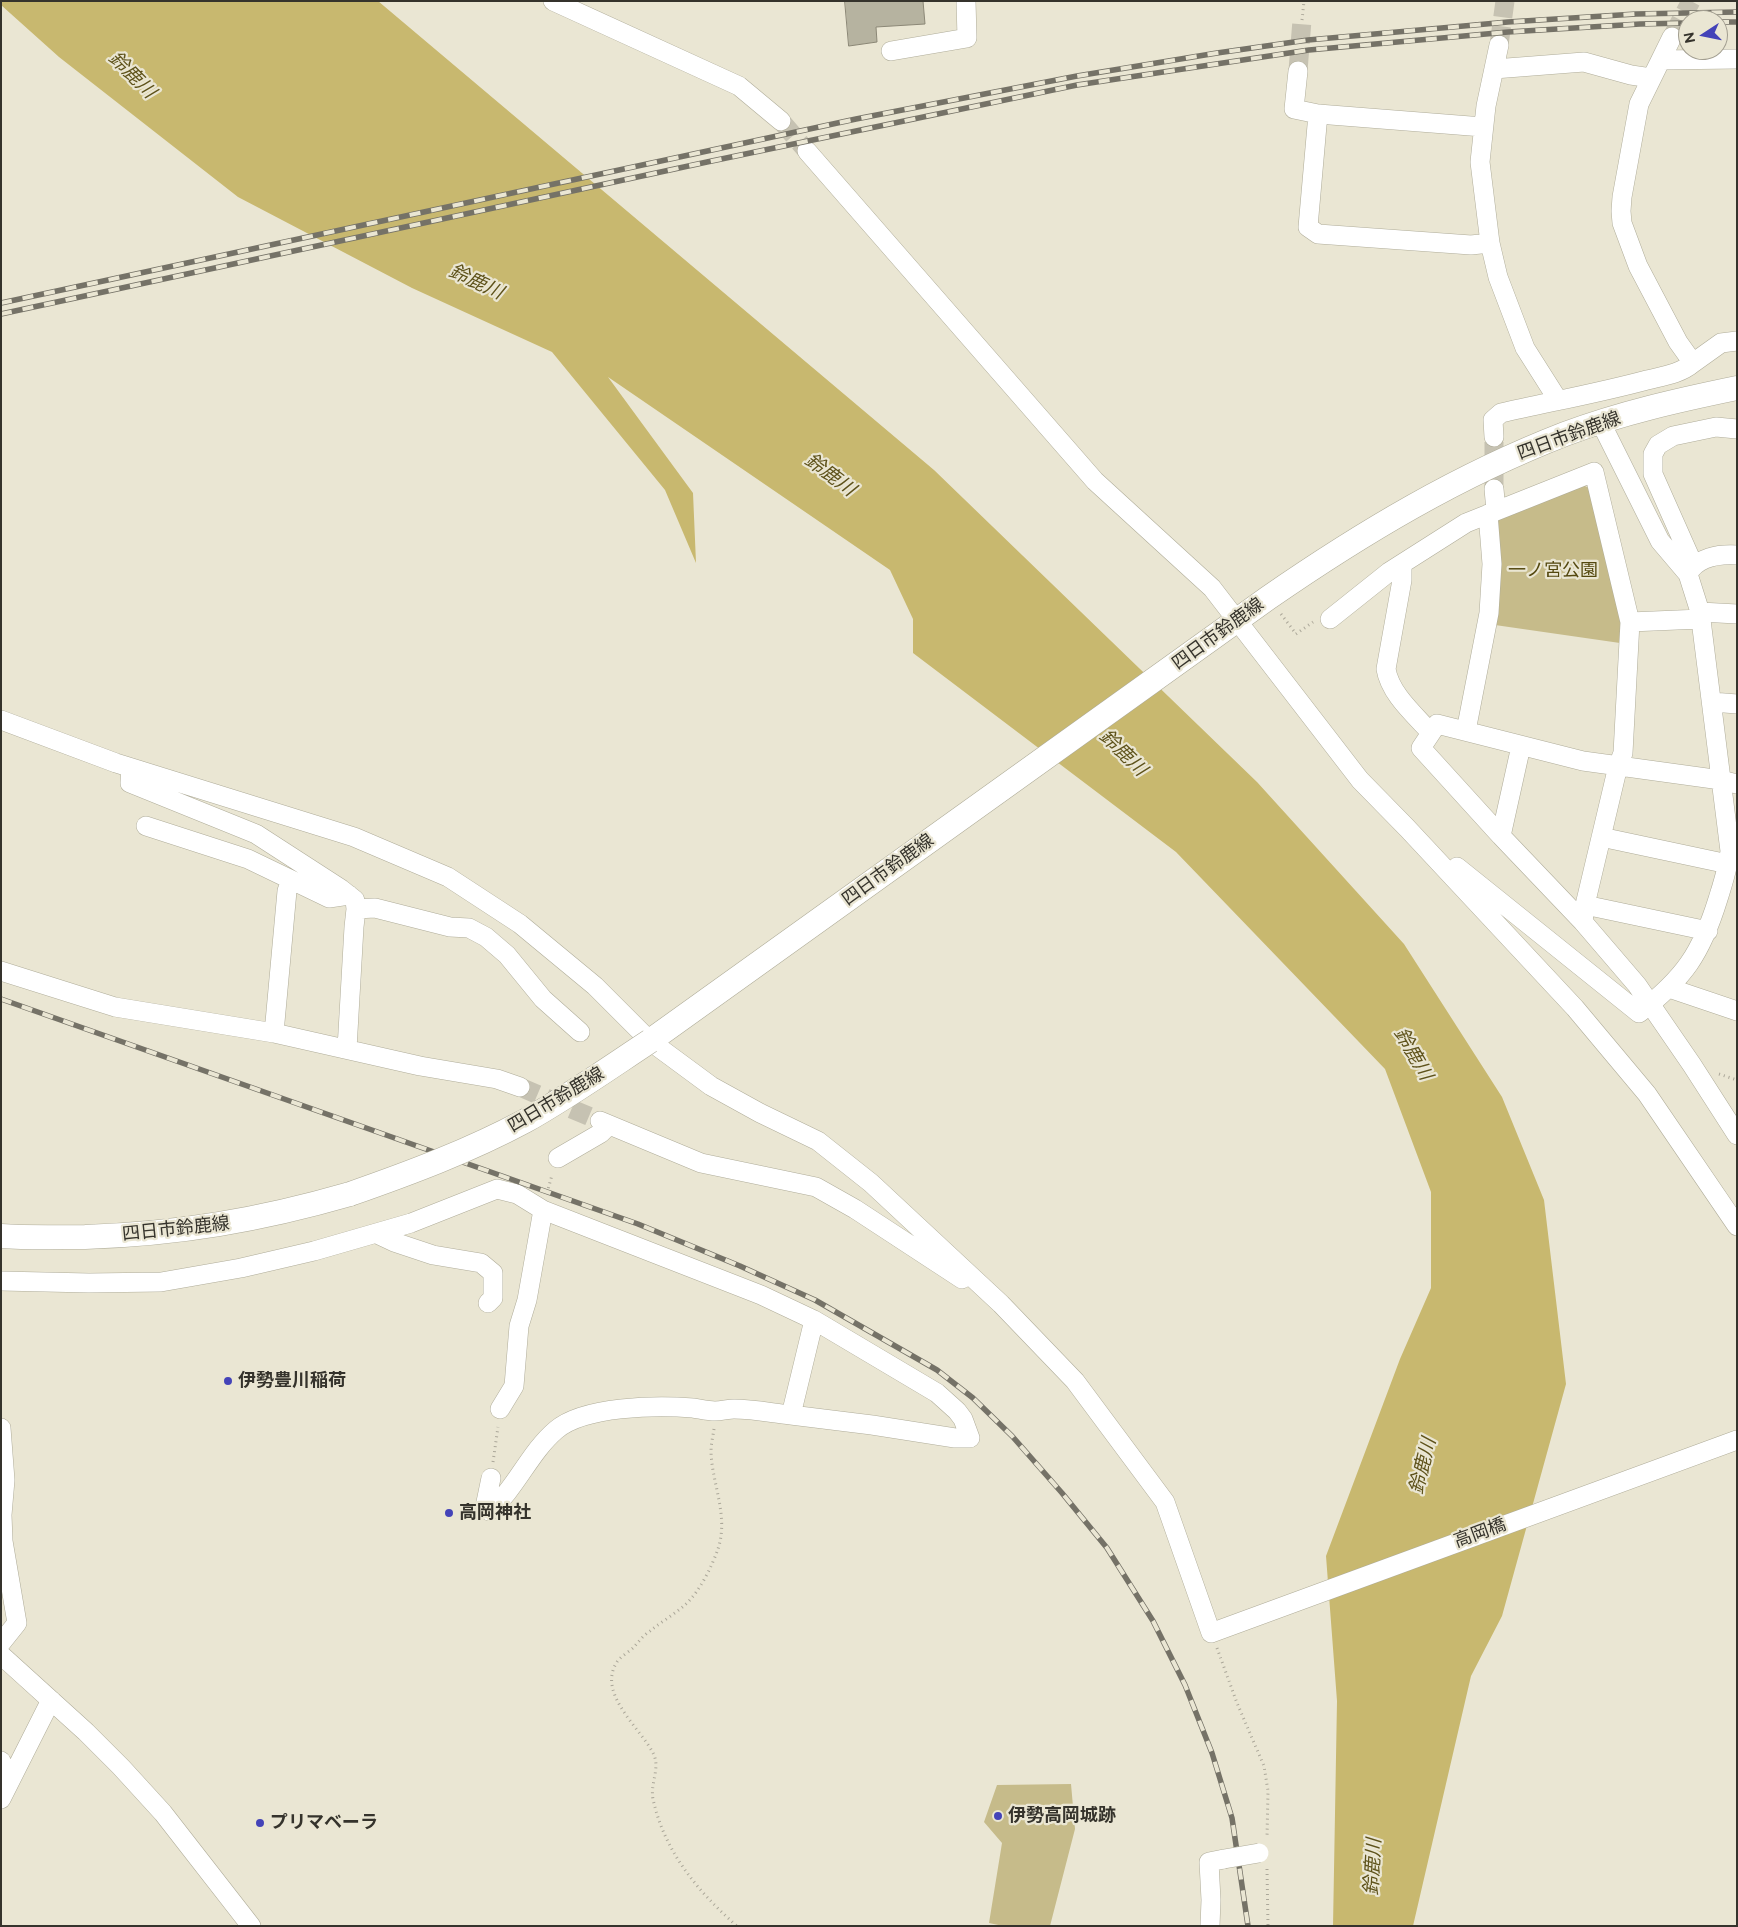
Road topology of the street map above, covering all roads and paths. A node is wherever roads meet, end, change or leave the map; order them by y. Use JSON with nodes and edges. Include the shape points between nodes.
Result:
{"nodes":[{"id":1,"x":553,"y":1,"type":"edge"},
{"id":2,"x":966,"y":1,"type":"edge"},
{"id":3,"x":1304,"y":1,"type":"edge"},
{"id":4,"x":1302,"y":20,"type":"tunnel mouth"},
{"id":5,"x":1672,"y":37,"type":"tunnel mouth"},
{"id":6,"x":1499,"y":45,"type":"tunnel mouth"},
{"id":7,"x":891,"y":51,"type":"dead end"},
{"id":8,"x":1737,"y":59,"type":"edge"},
{"id":9,"x":1661,"y":60,"type":"junction"},
{"id":10,"x":1494,"y":69,"type":"junction"},
{"id":11,"x":1298,"y":71,"type":"tunnel mouth"},
{"id":12,"x":1651,"y":78,"type":"junction"},
{"id":13,"x":1318,"y":114,"type":"junction"},
{"id":14,"x":781,"y":121,"type":"tunnel mouth"},
{"id":15,"x":1483,"y":127,"type":"junction"},
{"id":16,"x":806,"y":151,"type":"tunnel mouth"},
{"id":17,"x":1490,"y":243,"type":"junction"},
{"id":18,"x":1737,"y":341,"type":"edge"},
{"id":19,"x":1693,"y":363,"type":"junction"},
{"id":20,"x":1737,"y":388,"type":"edge"},
{"id":21,"x":1558,"y":400,"type":"junction"},
{"id":22,"x":1601,"y":423,"type":"junction"},
{"id":23,"x":1494,"y":429,"type":"tunnel mouth"},
{"id":24,"x":1737,"y":429,"type":"edge"},
{"id":25,"x":1494,"y":489,"type":"tunnel mouth"},
{"id":26,"x":1492,"y":513,"type":"junction"},
{"id":27,"x":1737,"y":555,"type":"edge"},
{"id":28,"x":1402,"y":564,"type":"junction"},
{"id":29,"x":1691,"y":569,"type":"junction"},
{"id":30,"x":1268,"y":598,"type":"junction"},
{"id":31,"x":1737,"y":614,"type":"edge"},
{"id":32,"x":1700,"y":615,"type":"junction"},
{"id":33,"x":1330,"y":619,"type":"joint"},
{"id":34,"x":1630,"y":622,"type":"junction"},
{"id":35,"x":1232,"y":624,"type":"junction"},
{"id":36,"x":1712,"y":702,"type":"junction"},
{"id":37,"x":1737,"y":704,"type":"edge"},
{"id":38,"x":1,"y":720,"type":"edge"},
{"id":39,"x":1466,"y":731,"type":"junction"},
{"id":40,"x":1431,"y":734,"type":"junction"},
{"id":41,"x":1521,"y":746,"type":"junction"},
{"id":42,"x":1618,"y":766,"type":"junction"},
{"id":43,"x":131,"y":768,"type":"junction"},
{"id":44,"x":1729,"y":782,"type":"edge"},
{"id":45,"x":146,"y":826,"type":"dead end"},
{"id":46,"x":1407,"y":828,"type":"junction"},
{"id":47,"x":1501,"y":836,"type":"junction"},
{"id":48,"x":1601,"y":837,"type":"junction"},
{"id":49,"x":1728,"y":864,"type":"junction"},
{"id":50,"x":291,"y":880,"type":"junction"},
{"id":51,"x":1730,"y":885,"type":"edge"},
{"id":52,"x":353,"y":902,"type":"junction"},
{"id":53,"x":1584,"y":913,"type":"junction"},
{"id":54,"x":1708,"y":931,"type":"junction"},
{"id":55,"x":1,"y":971,"type":"edge"},
{"id":56,"x":1668,"y":988,"type":"junction"},
{"id":57,"x":1651,"y":1004,"type":"junction"},
{"id":58,"x":1737,"y":1011,"type":"edge"},
{"id":59,"x":580,"y":1032,"type":"dead end"},
{"id":60,"x":274,"y":1033,"type":"junction"},
{"id":61,"x":650,"y":1041,"type":"junction"},
{"id":62,"x":347,"y":1049,"type":"junction"},
{"id":63,"x":520,"y":1087,"type":"tunnel mouth"},
{"id":64,"x":1737,"y":1136,"type":"edge"},
{"id":65,"x":558,"y":1158,"type":"joint"},
{"id":66,"x":543,"y":1210,"type":"junction"},
{"id":67,"x":1737,"y":1226,"type":"edge"},
{"id":68,"x":377,"y":1234,"type":"junction"},
{"id":69,"x":1,"y":1236,"type":"edge"},
{"id":70,"x":1,"y":1281,"type":"edge"},
{"id":71,"x":488,"y":1303,"type":"dead end"},
{"id":72,"x":1001,"y":1304,"type":"junction"},
{"id":73,"x":814,"y":1320,"type":"junction"},
{"id":74,"x":500,"y":1408,"type":"joint"},
{"id":75,"x":716,"y":1411,"type":"junction"},
{"id":76,"x":791,"y":1416,"type":"junction"},
{"id":77,"x":1,"y":1428,"type":"edge"},
{"id":78,"x":1737,"y":1440,"type":"edge"},
{"id":79,"x":491,"y":1478,"type":"joint"},
{"id":80,"x":1218,"y":1630,"type":"junction"},
{"id":81,"x":1,"y":1643,"type":"edge"},
{"id":82,"x":1,"y":1655,"type":"edge"},
{"id":83,"x":51,"y":1700,"type":"junction"},
{"id":84,"x":1,"y":1761,"type":"edge"},
{"id":85,"x":5,"y":1791,"type":"edge"},
{"id":86,"x":1263,"y":1852,"type":"junction"},
{"id":87,"x":251,"y":1926,"type":"edge"},
{"id":88,"x":737,"y":1926,"type":"edge"},
{"id":89,"x":1210,"y":1926,"type":"edge"},
{"id":90,"x":1268,"y":1926,"type":"edge"}],
"edges":[{"from":1,"to":14,"type":"street","via":[[739,86]]},
{"from":2,"to":7,"type":"street","via":[[967,38]]},
{"from":3,"to":4,"type":"path"},
{"from":5,"to":9,"type":"street"},
{"from":6,"to":10,"type":"street"},
{"from":8,"to":9,"type":"street"},
{"from":9,"to":12,"type":"street"},
{"from":10,"to":12,"type":"street","via":[[1584,62]]},
{"from":10,"to":15,"type":"street"},
{"from":11,"to":13,"type":"street","via":[[1294,110]]},
{"from":12,"to":19,"type":"street","via":[[1633,131],[1622,197],[1622,223],[1638,266],[1678,342]]},
{"from":13,"to":15,"type":"street"},
{"from":13,"to":17,"type":"street","via":[[1308,227],[1318,234],[1471,245]]},
{"from":15,"to":17,"type":"street","via":[[1480,162]]},
{"from":16,"to":35,"type":"street","via":[[1095,481],[1212,588]]},
{"from":17,"to":21,"type":"street","via":[[1498,277],[1525,348]]},
{"from":18,"to":19,"type":"street","via":[[1721,343]]},
{"from":19,"to":21,"type":"street","via":[[1677,372],[1642,382]]},
{"from":20,"to":22,"type":"main road","name":"四日市鈴鹿線","via":[[1664,404]]},
{"from":21,"to":23,"type":"street","via":[[1501,413]]},
{"from":22,"to":29,"type":"street","via":[[1660,541]]},
{"from":22,"to":30,"type":"main road","name":"四日市鈴鹿線","via":[[1487,467],[1442,490],[1363,535]]},
{"from":24,"to":29,"type":"street","via":[[1716,427],[1673,436],[1658,445],[1653,454],[1654,474]]},
{"from":25,"to":26,"type":"street"},
{"from":26,"to":28,"type":"street","via":[[1466,523]]},
{"from":26,"to":34,"type":"street","via":[[1594,472]]},
{"from":26,"to":39,"type":"street","via":[[1489,613]]},
{"from":27,"to":29,"type":"street","via":[[1705,559]]},
{"from":28,"to":33,"type":"street"},
{"from":28,"to":40,"type":"street","via":[[1387,678],[1393,690]]},
{"from":29,"to":32,"type":"street"},
{"from":30,"to":33,"type":"path","via":[[1296,634],[1324,612]]},
{"from":30,"to":35,"type":"main road","name":"四日市鈴鹿線"},
{"from":31,"to":32,"type":"street"},
{"from":32,"to":34,"type":"street"},
{"from":32,"to":36,"type":"street"},
{"from":34,"to":42,"type":"street","via":[[1622,753]]},
{"from":35,"to":46,"type":"street","via":[[1360,780]]},
{"from":35,"to":61,"type":"main road","name":"四日市鈴鹿線"},
{"from":36,"to":37,"type":"street"},
{"from":36,"to":44,"type":"street"},
{"from":38,"to":43,"type":"street"},
{"from":39,"to":40,"type":"street","via":[[1437,724]]},
{"from":39,"to":41,"type":"street"},
{"from":40,"to":47,"type":"street","via":[[1421,748]]},
{"from":41,"to":42,"type":"street"},
{"from":41,"to":47,"type":"street"},
{"from":42,"to":44,"type":"street"},
{"from":42,"to":48,"type":"street"},
{"from":43,"to":52,"type":"street","via":[[130,783],[256,834]]},
{"from":43,"to":61,"type":"street","via":[[354,838],[448,876],[520,924],[595,986]]},
{"from":44,"to":49,"type":"street"},
{"from":45,"to":50,"type":"street","via":[[248,859]]},
{"from":46,"to":57,"type":"street","via":[[1639,1013]]},
{"from":46,"to":67,"type":"street","via":[[1575,1008],[1635,1079]]},
{"from":47,"to":53,"type":"street"},
{"from":48,"to":49,"type":"street"},
{"from":48,"to":53,"type":"street"},
{"from":49,"to":51,"type":"street"},
{"from":50,"to":52,"type":"street","via":[[329,898]]},
{"from":50,"to":60,"type":"street","via":[[287,890]]},
{"from":51,"to":54,"type":"street"},
{"from":52,"to":59,"type":"street","via":[[450,927],[469,928],[486,937],[507,956],[542,999]]},
{"from":52,"to":62,"type":"street"},
{"from":53,"to":54,"type":"street"},
{"from":53,"to":57,"type":"street"},
{"from":54,"to":56,"type":"street","via":[[1694,956]]},
{"from":55,"to":60,"type":"street","via":[[115,1007]]},
{"from":56,"to":57,"type":"street"},
{"from":56,"to":58,"type":"street"},
{"from":57,"to":64,"type":"street"},
{"from":60,"to":62,"type":"street"},
{"from":61,"to":69,"type":"main road","name":"四日市鈴鹿線","bridge":true,"via":[[525,1121],[430,1166],[304,1208],[228,1224],[158,1233]]},
{"from":61,"to":72,"type":"street","via":[[711,1086],[818,1141],[871,1183]]},
{"from":62,"to":63,"type":"street","via":[[497,1079]]},
{"from":65,"to":66,"type":"path"},
{"from":65,"to":72,"type":"street","via":[[601,1133],[604,1123],[701,1163],[816,1187]]},
{"from":66,"to":68,"type":"street","via":[[517,1194],[497,1188]]},
{"from":66,"to":73,"type":"street","via":[[761,1295]]},
{"from":66,"to":74,"type":"street","via":[[527,1300],[518,1326],[514,1386]]},
{"from":68,"to":70,"type":"street","via":[[241,1268],[161,1282]]},
{"from":68,"to":71,"type":"street","via":[[433,1255],[481,1263],[493,1273],[493,1298]]},
{"from":72,"to":80,"type":"street","via":[[1075,1381],[1165,1502]]},
{"from":73,"to":76,"type":"street"},
{"from":73,"to":76,"type":"street","via":[[937,1392],[963,1419],[970,1438]]},
{"from":74,"to":79,"type":"path"},
{"from":75,"to":76,"type":"street","via":[[734,1409]]},
{"from":75,"to":79,"type":"street","via":[[648,1408],[577,1417],[557,1429],[540,1446],[502,1500],[489,1511],[486,1507]]},
{"from":75,"to":88,"type":"path","via":[[711,1451],[721,1510],[718,1549],[702,1585],[686,1604],[647,1632],[617,1662],[612,1687],[620,1707],[653,1754],[657,1765],[653,1796],[668,1843],[697,1884]]},
{"from":77,"to":81,"type":"street","via":[[5,1480],[3,1541],[17,1623]]},
{"from":78,"to":80,"type":"street","name":"高岡橋"},
{"from":80,"to":86,"type":"path","via":[[1237,1703],[1264,1766],[1268,1791]]},
{"from":82,"to":83,"type":"street"},
{"from":83,"to":85,"type":"street"},
{"from":83,"to":87,"type":"street","via":[[86,1732],[163,1814]]},
{"from":84,"to":85,"type":"street"},
{"from":86,"to":89,"type":"street","bridge":true,"via":[[1209,1862]]},
{"from":86,"to":90,"type":"path"}]}
